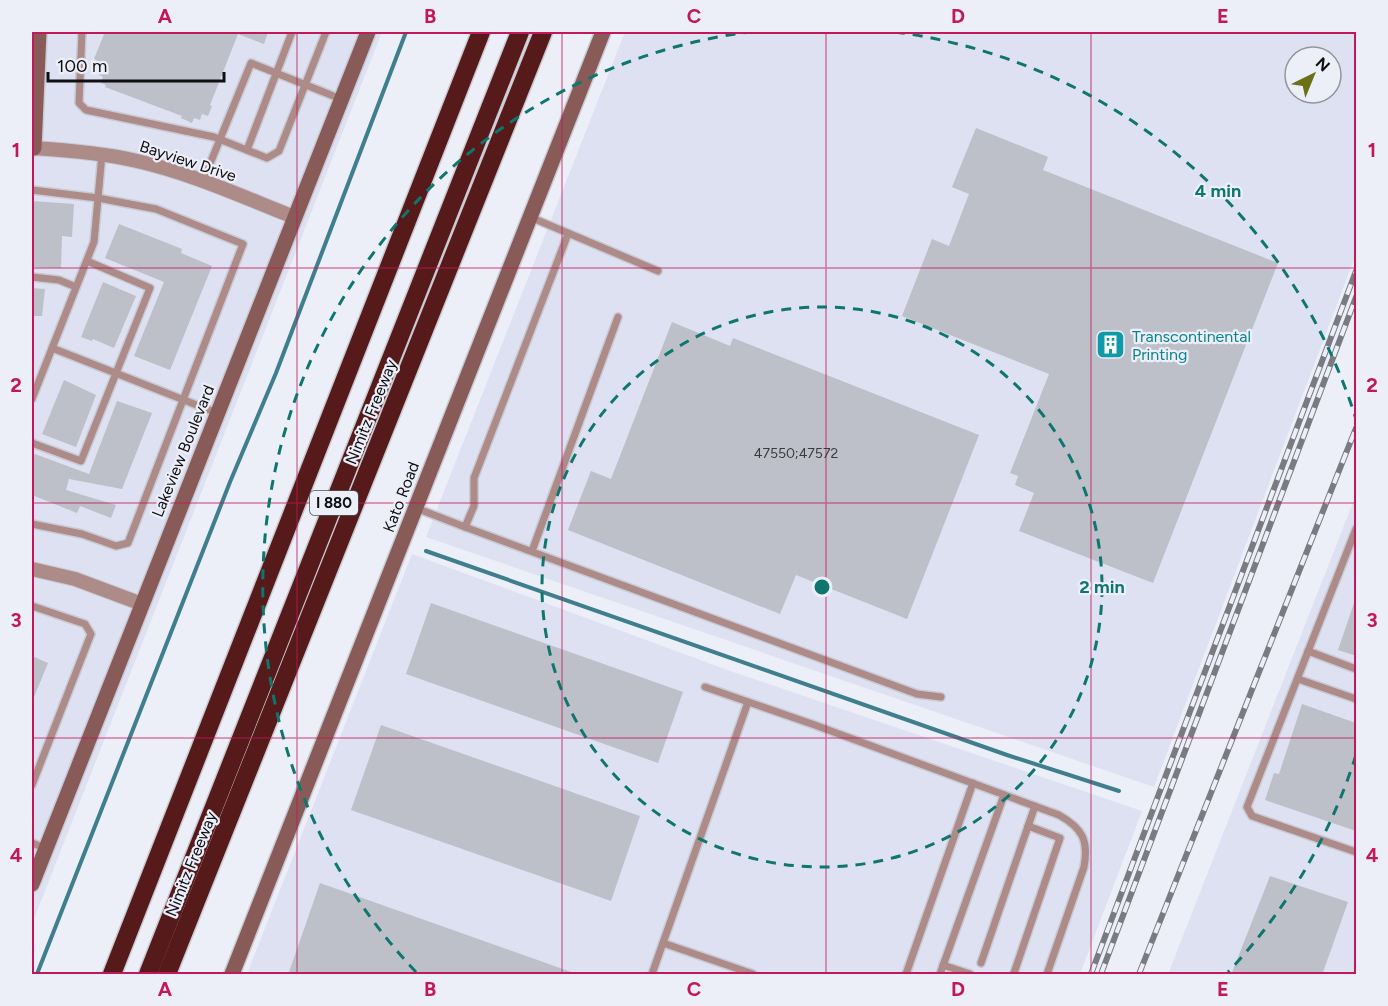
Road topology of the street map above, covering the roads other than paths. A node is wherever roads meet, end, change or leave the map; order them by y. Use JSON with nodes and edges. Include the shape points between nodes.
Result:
{"nodes":[{"id":1,"x":39,"y":32,"type":"edge"},
{"id":2,"x":82,"y":32,"type":"edge"},
{"id":3,"x":292,"y":32,"type":"edge"},
{"id":4,"x":326,"y":32,"type":"edge"},
{"id":5,"x":368,"y":32,"type":"edge"},
{"id":6,"x":481,"y":32,"type":"edge"},
{"id":7,"x":520,"y":32,"type":"edge"},
{"id":8,"x":543,"y":32,"type":"edge"},
{"id":9,"x":603,"y":32,"type":"edge"},
{"id":10,"x":276,"y":73,"type":"junction"},
{"id":11,"x":306,"y":84,"type":"junction"},
{"id":12,"x":341,"y":99,"type":"junction"},
{"id":13,"x":219,"y":139,"type":"junction"},
{"id":14,"x":33,"y":148,"type":"edge"},
{"id":15,"x":247,"y":150,"type":"junction"},
{"id":16,"x":102,"y":154,"type":"junction"},
{"id":17,"x":203,"y":181,"type":"junction"},
{"id":18,"x":32,"y":190,"type":"edge"},
{"id":19,"x":99,"y":198,"type":"junction"},
{"id":20,"x":294,"y":217,"type":"junction"},
{"id":21,"x":530,"y":217,"type":"junction"},
{"id":22,"x":568,"y":234,"type":"junction"},
{"id":23,"x":87,"y":261,"type":"junction"},
{"id":24,"x":658,"y":271,"type":"dead end"},
{"id":25,"x":32,"y":278,"type":"edge"},
{"id":26,"x":76,"y":287,"type":"junction"},
{"id":27,"x":618,"y":317,"type":"dead end"},
{"id":28,"x":52,"y":348,"type":"junction"},
{"id":29,"x":116,"y":373,"type":"junction"},
{"id":30,"x":32,"y":395,"type":"edge"},
{"id":31,"x":183,"y":399,"type":"junction"},
{"id":32,"x":217,"y":413,"type":"junction"},
{"id":33,"x":32,"y":443,"type":"edge"},
{"id":34,"x":416,"y":508,"type":"junction"},
{"id":35,"x":32,"y":524,"type":"edge"},
{"id":36,"x":465,"y":527,"type":"junction"},
{"id":37,"x":1356,"y":530,"type":"edge"},
{"id":38,"x":532,"y":551,"type":"junction"},
{"id":39,"x":32,"y":569,"type":"edge"},
{"id":40,"x":142,"y":604,"type":"junction"},
{"id":41,"x":32,"y":606,"type":"edge"},
{"id":42,"x":1308,"y":651,"type":"junction"},
{"id":43,"x":1356,"y":669,"type":"edge"},
{"id":44,"x":1298,"y":679,"type":"junction"},
{"id":45,"x":705,"y":687,"type":"dead end"},
{"id":46,"x":941,"y":697,"type":"dead end"},
{"id":47,"x":1356,"y":699,"type":"edge"},
{"id":48,"x":748,"y":702,"type":"junction"},
{"id":49,"x":973,"y":783,"type":"junction"},
{"id":50,"x":32,"y":785,"type":"edge"},
{"id":51,"x":1004,"y":795,"type":"junction"},
{"id":52,"x":1035,"y":806,"type":"junction"},
{"id":53,"x":1028,"y":826,"type":"junction"},
{"id":54,"x":38,"y":846,"type":"edge"},
{"id":55,"x":1356,"y":852,"type":"edge"},
{"id":56,"x":32,"y":884,"type":"edge"},
{"id":57,"x":663,"y":943,"type":"junction"},
{"id":58,"x":981,"y":963,"type":"dead end"},
{"id":59,"x":943,"y":965,"type":"junction"},
{"id":60,"x":1014,"y":973,"type":"dead end"},
{"id":61,"x":112,"y":975,"type":"edge"},
{"id":62,"x":148,"y":975,"type":"edge"},
{"id":63,"x":167,"y":975,"type":"edge"},
{"id":64,"x":232,"y":975,"type":"edge"},
{"id":65,"x":652,"y":975,"type":"edge"},
{"id":66,"x":753,"y":975,"type":"edge"},
{"id":67,"x":906,"y":975,"type":"edge"},
{"id":68,"x":940,"y":975,"type":"edge"},
{"id":69,"x":970,"y":975,"type":"edge"},
{"id":70,"x":1047,"y":975,"type":"edge"}],
"edges":[{"from":1,"to":14,"type":"street"},
{"from":2,"to":13,"type":"lane","via":[[79,103],[86,110]]},
{"from":3,"to":10,"type":"lane"},
{"from":4,"to":11,"type":"lane"},
{"from":5,"to":12,"type":"street","name":"Lakeview Boulevard"},
{"from":6,"to":61,"type":"highway","name":"Nimitz Freeway","number":"I 880"},
{"from":7,"to":62,"type":"highway","number":"I 880"},
{"from":8,"to":63,"type":"highway","name":"Nimitz Freeway","number":"I 880"},
{"from":9,"to":21,"type":"street","name":"Kato Road"},
{"from":10,"to":11,"type":"lane"},
{"from":10,"to":13,"type":"lane","via":[[251,63]]},
{"from":10,"to":15,"type":"lane"},
{"from":11,"to":12,"type":"lane"},
{"from":11,"to":15,"type":"lane","via":[[279,151],[267,158]]},
{"from":12,"to":20,"type":"street","name":"Lakeview Boulevard"},
{"from":13,"to":15,"type":"lane"},
{"from":13,"to":17,"type":"lane"},
{"from":14,"to":16,"type":"street","name":"Bayview Drive"},
{"from":16,"to":17,"type":"street","name":"Bayview Drive"},
{"from":16,"to":19,"type":"lane"},
{"from":17,"to":20,"type":"street","name":"Bayview Drive"},
{"from":18,"to":19,"type":"lane"},
{"from":19,"to":23,"type":"lane","via":[[94,242]]},
{"from":19,"to":31,"type":"lane","via":[[156,209],[243,244]]},
{"from":20,"to":32,"type":"street","name":"Lakeview Boulevard"},
{"from":21,"to":22,"type":"lane"},
{"from":21,"to":34,"type":"street","name":"Kato Road"},
{"from":22,"to":24,"type":"lane"},
{"from":22,"to":36,"type":"lane","via":[[474,478],[474,506]]},
{"from":23,"to":26,"type":"lane"},
{"from":23,"to":29,"type":"lane","via":[[150,288]]},
{"from":25,"to":26,"type":"lane","via":[[59,280]]},
{"from":26,"to":28,"type":"lane"},
{"from":27,"to":38,"type":"lane"},
{"from":28,"to":29,"type":"lane"},
{"from":28,"to":30,"type":"lane"},
{"from":29,"to":31,"type":"lane"},
{"from":29,"to":33,"type":"lane","via":[[81,461]]},
{"from":31,"to":32,"type":"lane"},
{"from":31,"to":35,"type":"lane","via":[[128,543],[116,546]]},
{"from":32,"to":40,"type":"street","name":"Lakeview Boulevard"},
{"from":34,"to":36,"type":"lane"},
{"from":34,"to":64,"type":"street","name":"Kato Road"},
{"from":36,"to":38,"type":"lane"},
{"from":37,"to":42,"type":"lane"},
{"from":38,"to":46,"type":"lane","via":[[917,694]]},
{"from":39,"to":40,"type":"street","via":[[75,579]]},
{"from":40,"to":54,"type":"street","name":"Lakeview Boulevard"},
{"from":41,"to":50,"type":"lane","via":[[85,624],[91,634]]},
{"from":42,"to":43,"type":"lane"},
{"from":42,"to":44,"type":"lane"},
{"from":44,"to":47,"type":"lane"},
{"from":44,"to":55,"type":"lane","via":[[1247,807],[1252,816]]},
{"from":45,"to":48,"type":"lane"},
{"from":48,"to":49,"type":"lane"},
{"from":48,"to":57,"type":"lane"},
{"from":49,"to":51,"type":"lane"},
{"from":49,"to":67,"type":"lane"},
{"from":51,"to":52,"type":"lane"},
{"from":51,"to":59,"type":"lane"},
{"from":52,"to":53,"type":"lane"},
{"from":52,"to":70,"type":"lane","via":[[1071,822],[1079,830],[1087,853]]},
{"from":53,"to":58,"type":"lane"},
{"from":53,"to":60,"type":"lane","via":[[1060,838]]},
{"from":54,"to":56,"type":"street","name":"Lakeview Boulevard"},
{"from":57,"to":65,"type":"lane"},
{"from":57,"to":66,"type":"lane"},
{"from":59,"to":68,"type":"lane"},
{"from":59,"to":69,"type":"lane"}]}
